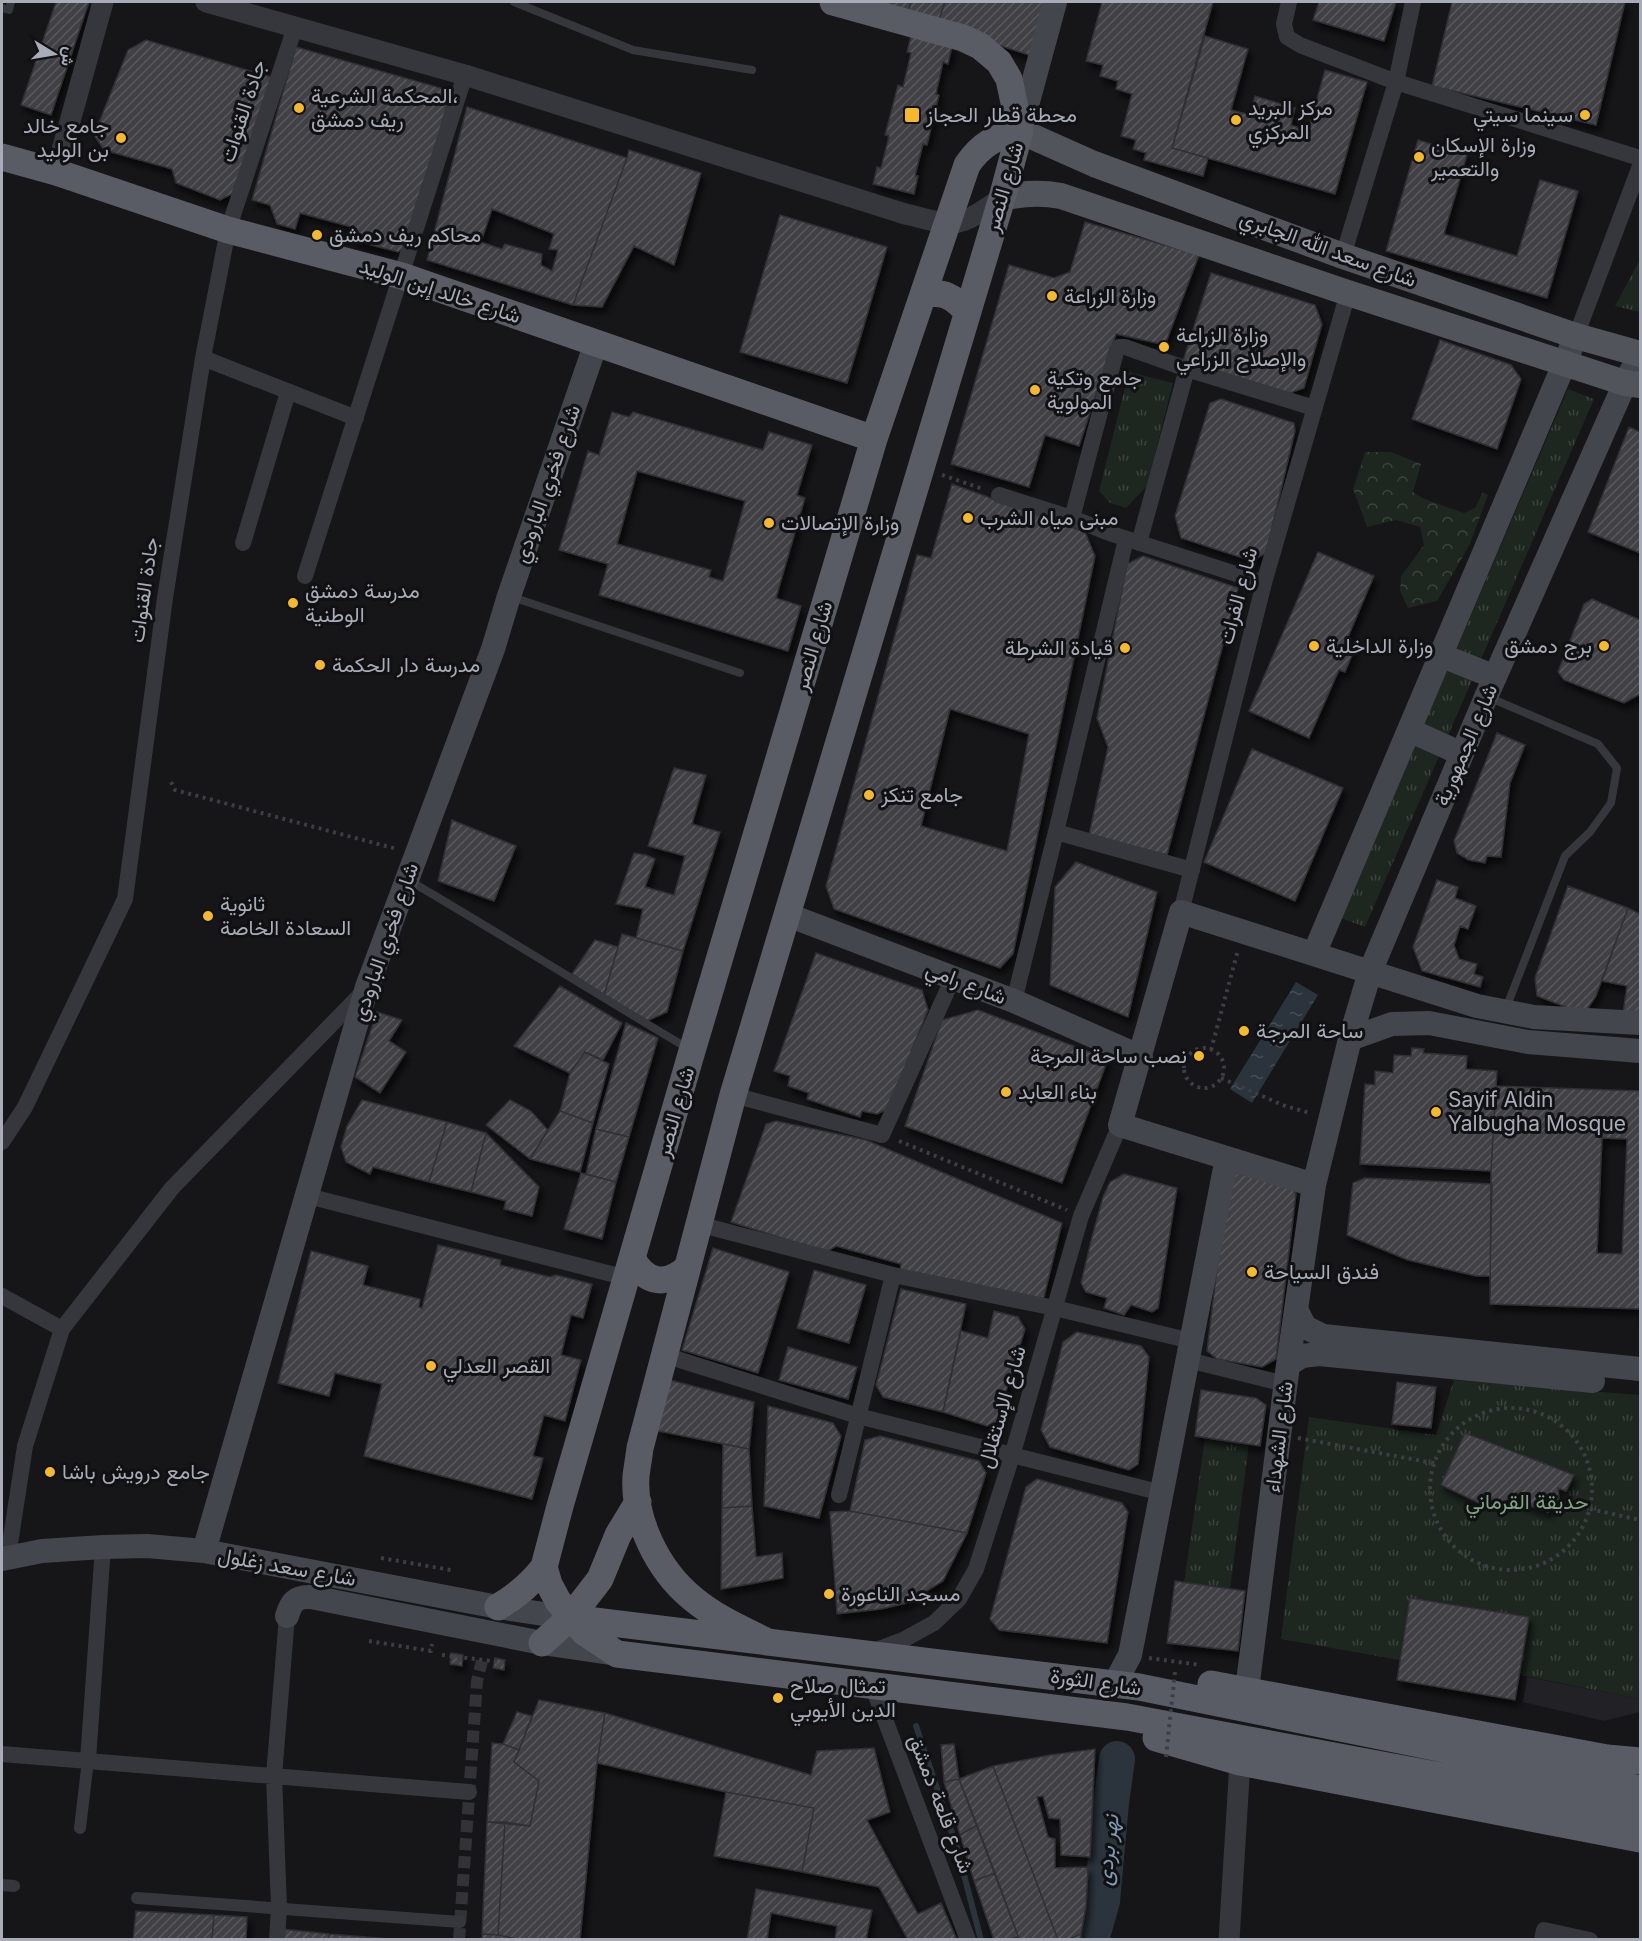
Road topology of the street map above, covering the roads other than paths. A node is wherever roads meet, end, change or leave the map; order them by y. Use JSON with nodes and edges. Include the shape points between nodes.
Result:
{"nodes":[{"id":1,"x":11,"y":2,"type":"edge"},
{"id":2,"x":103,"y":2,"type":"edge"},
{"id":3,"x":206,"y":2,"type":"edge"},
{"id":4,"x":514,"y":2,"type":"edge"},
{"id":5,"x":833,"y":2,"type":"edge"},
{"id":6,"x":1055,"y":2,"type":"edge"},
{"id":7,"x":1289,"y":2,"type":"edge"},
{"id":8,"x":1413,"y":2,"type":"edge"},
{"id":9,"x":2,"y":8,"type":"edge"},
{"id":10,"x":295,"y":27,"type":"junction"},
{"id":11,"x":752,"y":70,"type":"dead end"},
{"id":12,"x":465,"y":75,"type":"junction"},
{"id":13,"x":1396,"y":82,"type":"junction"},
{"id":14,"x":1020,"y":131,"type":"junction"},
{"id":15,"x":2,"y":157,"type":"edge"},
{"id":16,"x":1641,"y":158,"type":"edge"},
{"id":17,"x":1641,"y":166,"type":"edge"},
{"id":18,"x":56,"y":172,"type":"junction"},
{"id":19,"x":1002,"y":198,"type":"junction"},
{"id":20,"x":947,"y":225,"type":"junction"},
{"id":21,"x":228,"y":230,"type":"junction"},
{"id":22,"x":1343,"y":256,"type":"junction"},
{"id":23,"x":402,"y":276,"type":"junction"},
{"id":24,"x":1348,"y":293,"type":"junction"},
{"id":25,"x":923,"y":295,"type":"junction"},
{"id":26,"x":967,"y":312,"type":"junction"},
{"id":27,"x":1576,"y":336,"type":"junction"},
{"id":28,"x":597,"y":343,"type":"junction"},
{"id":29,"x":1641,"y":354,"type":"edge"},
{"id":30,"x":203,"y":358,"type":"junction"},
{"id":31,"x":1564,"y":363,"type":"junction"},
{"id":32,"x":1187,"y":369,"type":"junction"},
{"id":33,"x":1633,"y":384,"type":"edge"},
{"id":34,"x":288,"y":392,"type":"junction"},
{"id":35,"x":1314,"y":408,"type":"junction"},
{"id":36,"x":356,"y":418,"type":"junction"},
{"id":37,"x":874,"y":440,"type":"junction"},
{"id":38,"x":999,"y":495,"type":"road end"},
{"id":39,"x":1072,"y":518,"type":"junction"},
{"id":40,"x":1133,"y":541,"type":"junction"},
{"id":41,"x":243,"y":543,"type":"dead end"},
{"id":42,"x":305,"y":576,"type":"dead end"},
{"id":43,"x":1264,"y":582,"type":"junction"},
{"id":44,"x":509,"y":596,"type":"junction"},
{"id":45,"x":1440,"y":655,"type":"junction"},
{"id":46,"x":740,"y":673,"type":"dead end"},
{"id":47,"x":1490,"y":687,"type":"junction"},
{"id":48,"x":1408,"y":730,"type":"junction"},
{"id":49,"x":1462,"y":754,"type":"junction"},
{"id":50,"x":1056,"y":832,"type":"junction"},
{"id":51,"x":1192,"y":870,"type":"junction"},
{"id":52,"x":407,"y":879,"type":"junction"},
{"id":53,"x":1181,"y":912,"type":"junction"},
{"id":54,"x":788,"y":915,"type":"junction"},
{"id":55,"x":1314,"y":954,"type":"junction"},
{"id":56,"x":1370,"y":972,"type":"junction"},
{"id":57,"x":953,"y":978,"type":"junction"},
{"id":58,"x":368,"y":987,"type":"junction"},
{"id":59,"x":1014,"y":1001,"type":"junction"},
{"id":60,"x":1505,"y":1011,"type":"junction"},
{"id":61,"x":1641,"y":1023,"type":"edge"},
{"id":62,"x":1350,"y":1039,"type":"junction"},
{"id":63,"x":692,"y":1051,"type":"junction"},
{"id":64,"x":1641,"y":1051,"type":"edge"},
{"id":65,"x":1141,"y":1057,"type":"junction"},
{"id":66,"x":733,"y":1095,"type":"junction"},
{"id":67,"x":1120,"y":1125,"type":"junction"},
{"id":68,"x":2,"y":1142,"type":"edge"},
{"id":69,"x":1227,"y":1158,"type":"junction"},
{"id":70,"x":1314,"y":1185,"type":"junction"},
{"id":71,"x":308,"y":1196,"type":"junction"},
{"id":72,"x":698,"y":1224,"type":"junction"},
{"id":73,"x":630,"y":1268,"type":"junction"},
{"id":74,"x":687,"y":1268,"type":"junction"},
{"id":75,"x":893,"y":1275,"type":"junction"},
{"id":76,"x":2,"y":1296,"type":"edge"},
{"id":77,"x":1055,"y":1308,"type":"junction"},
{"id":78,"x":1296,"y":1309,"type":"junction"},
{"id":79,"x":62,"y":1329,"type":"junction"},
{"id":80,"x":1190,"y":1351,"type":"junction"},
{"id":81,"x":664,"y":1355,"type":"junction"},
{"id":82,"x":1490,"y":1362,"type":"junction"},
{"id":83,"x":1641,"y":1369,"type":"edge"},
{"id":84,"x":1287,"y":1375,"type":"junction"},
{"id":85,"x":1641,"y":1386,"type":"edge"},
{"id":86,"x":858,"y":1416,"type":"junction"},
{"id":87,"x":1012,"y":1456,"type":"junction"},
{"id":88,"x":1162,"y":1493,"type":"junction"},
{"id":89,"x":839,"y":1495,"type":"dead end"},
{"id":90,"x":638,"y":1502,"type":"junction"},
{"id":91,"x":103,"y":1547,"type":"junction"},
{"id":92,"x":204,"y":1551,"type":"junction"},
{"id":93,"x":5,"y":1558,"type":"edge"},
{"id":94,"x":544,"y":1567,"type":"junction"},
{"id":95,"x":600,"y":1579,"type":"junction"},
{"id":96,"x":498,"y":1607,"type":"junction"},
{"id":97,"x":287,"y":1616,"type":"joint"},
{"id":98,"x":570,"y":1618,"type":"junction"},
{"id":99,"x":764,"y":1640,"type":"junction"},
{"id":100,"x":542,"y":1643,"type":"junction"},
{"id":101,"x":868,"y":1653,"type":"junction"},
{"id":102,"x":617,"y":1654,"type":"junction"},
{"id":103,"x":872,"y":1685,"type":"junction"},
{"id":104,"x":1127,"y":1685,"type":"junction"},
{"id":105,"x":1247,"y":1689,"type":"junction"},
{"id":106,"x":1126,"y":1717,"type":"junction"},
{"id":107,"x":2,"y":1754,"type":"edge"},
{"id":108,"x":88,"y":1760,"type":"junction"},
{"id":109,"x":1240,"y":1762,"type":"junction"},
{"id":110,"x":1639,"y":1764,"type":"edge"},
{"id":111,"x":274,"y":1776,"type":"junction"},
{"id":112,"x":469,"y":1792,"type":"dead end"},
{"id":113,"x":1618,"y":1803,"type":"edge"},
{"id":114,"x":1641,"y":1808,"type":"edge"},
{"id":115,"x":1641,"y":1814,"type":"edge"},
{"id":116,"x":81,"y":1828,"type":"dead end"},
{"id":117,"x":1641,"y":1839,"type":"edge"},
{"id":118,"x":137,"y":1898,"type":"dead end"},
{"id":119,"x":279,"y":1907,"type":"junction"},
{"id":120,"x":460,"y":1922,"type":"dead end"},
{"id":121,"x":277,"y":1940,"type":"edge"},
{"id":122,"x":968,"y":1940,"type":"edge"},
{"id":123,"x":1230,"y":1940,"type":"edge"},
{"id":124,"x":1542,"y":1940,"type":"edge"},
{"id":125,"x":1590,"y":1940,"type":"edge"}],
"edges":[{"from":1,"to":9,"type":"lane","via":[[9,10]]},
{"from":2,"to":18,"type":"street"},
{"from":3,"to":10,"type":"street"},
{"from":4,"to":11,"type":"lane","via":[[633,50]]},
{"from":5,"to":14,"type":"highway","via":[[980,46],[999,63],[1009,79]]},
{"from":6,"to":14,"type":"main road"},
{"from":7,"to":13,"type":"street","via":[[1284,24],[1287,37]]},
{"from":8,"to":13,"type":"street"},
{"from":10,"to":12,"type":"street"},
{"from":10,"to":21,"type":"street","name":"جادة القنوات"},
{"from":12,"to":20,"type":"street"},
{"from":12,"to":23,"type":"street"},
{"from":13,"to":16,"type":"street"},
{"from":13,"to":22,"type":"street"},
{"from":14,"to":19,"type":"highway","name":"شارع النصر"},
{"from":14,"to":20,"type":"highway","name":"شارع النصر","via":[[999,136],[974,154]]},
{"from":14,"to":22,"type":"main road","name":"شارع سعد الله الجابري","via":[[1094,164]]},
{"from":15,"to":18,"type":"highway","name":"شارع خالد إبن الوليد"},
{"from":17,"to":27,"type":"street"},
{"from":18,"to":21,"type":"highway","name":"شارع خالد إبن الوليد"},
{"from":19,"to":20,"type":"street","via":[[968,221]]},
{"from":19,"to":24,"type":"main road","name":"شارع سعد الله الجابري","via":[[1043,192],[1060,196]]},
{"from":19,"to":26,"type":"highway","name":"شارع النصر"},
{"from":20,"to":25,"type":"highway","name":"شارع النصر"},
{"from":21,"to":23,"type":"highway","name":"شارع خالد إبن الوليد"},
{"from":21,"to":30,"type":"street","name":"جادة القنوات"},
{"from":22,"to":27,"type":"main road","name":"شارع سعد الله الجابري"},
{"from":23,"to":28,"type":"highway","name":"شارع خالد إبن الوليد"},
{"from":23,"to":36,"type":"street"},
{"from":24,"to":31,"type":"main road","name":"شارع سعد الله الجابري"},
{"from":24,"to":35,"type":"street","name":"شارع الفرات"},
{"from":25,"to":26,"type":"highway","via":[[942,293]]},
{"from":25,"to":37,"type":"highway","name":"شارع النصر"},
{"from":26,"to":54,"type":"highway","name":"شارع النصر"},
{"from":27,"to":29,"type":"main road","name":"شارع سعد الله الجابري"},
{"from":27,"to":31,"type":"main road"},
{"from":28,"to":37,"type":"highway","name":"شارع خالد إبن الوليد"},
{"from":28,"to":44,"type":"main road","name":"شارع فخري البارودي"},
{"from":29,"to":33,"type":"main road","name":"شارع الجمهورية"},
{"from":30,"to":34,"type":"street"},
{"from":30,"to":68,"type":"street","name":"جادة القنوات","via":[[165,598],[125,899],[25,1107]]},
{"from":31,"to":33,"type":"main road","name":"شارع سعد الله الجابري"},
{"from":31,"to":45,"type":"main road"},
{"from":32,"to":35,"type":"street"},
{"from":32,"to":39,"type":"street","via":[[1119,347]]},
{"from":32,"to":40,"type":"street"},
{"from":33,"to":47,"type":"main road","name":"شارع الجمهورية"},
{"from":34,"to":36,"type":"street"},
{"from":34,"to":41,"type":"street"},
{"from":35,"to":43,"type":"street","name":"شارع الفرات"},
{"from":36,"to":42,"type":"street"},
{"from":37,"to":63,"type":"highway","name":"شارع النصر"},
{"from":38,"to":39,"type":"street"},
{"from":39,"to":40,"type":"street"},
{"from":40,"to":43,"type":"street"},
{"from":40,"to":50,"type":"street"},
{"from":43,"to":51,"type":"street","name":"شارع الفرات"},
{"from":44,"to":46,"type":"lane"},
{"from":44,"to":52,"type":"main road","name":"شارع فخري البارودي"},
{"from":45,"to":47,"type":"main road"},
{"from":45,"to":48,"type":"main road"},
{"from":47,"to":49,"type":"main road","name":"شارع الجمهورية"},
{"from":47,"to":60,"type":"lane","via":[[1598,744],[1617,768],[1611,803],[1590,832],[1565,856]]},
{"from":48,"to":49,"type":"main road"},
{"from":48,"to":55,"type":"main road"},
{"from":49,"to":56,"type":"main road","name":"شارع الجمهورية"},
{"from":50,"to":51,"type":"street"},
{"from":50,"to":59,"type":"street"},
{"from":51,"to":53,"type":"street","name":"شارع الفرات"},
{"from":52,"to":58,"type":"main road","name":"شارع فخري البارودي"},
{"from":52,"to":63,"type":"lane"},
{"from":53,"to":55,"type":"main road"},
{"from":53,"to":65,"type":"main road"},
{"from":54,"to":57,"type":"main road","name":"شارع رامي"},
{"from":54,"to":66,"type":"highway","name":"شارع النصر"},
{"from":55,"to":56,"type":"main road"},
{"from":56,"to":60,"type":"main road"},
{"from":56,"to":62,"type":"main road"},
{"from":57,"to":59,"type":"main road","name":"شارع رامي"},
{"from":57,"to":66,"type":"street","via":[[882,1135]]},
{"from":58,"to":71,"type":"main road","name":"شارع فخري البارودي"},
{"from":58,"to":79,"type":"street","via":[[172,1188]]},
{"from":59,"to":65,"type":"main road","name":"شارع رامي"},
{"from":60,"to":61,"type":"main road","via":[[1534,1017]]},
{"from":62,"to":64,"type":"main road","via":[[1392,1024],[1429,1023],[1528,1042]]},
{"from":62,"to":70,"type":"main road"},
{"from":63,"to":73,"type":"highway","name":"شارع النصر"},
{"from":65,"to":67,"type":"main road"},
{"from":66,"to":72,"type":"highway","name":"شارع النصر"},
{"from":67,"to":69,"type":"main road"},
{"from":67,"to":77,"type":"street","name":"شارع الإستقلال","via":[[1081,1216]]},
{"from":69,"to":70,"type":"main road"},
{"from":69,"to":80,"type":"main road"},
{"from":70,"to":78,"type":"main road","name":"شارع الشهداء"},
{"from":71,"to":73,"type":"street"},
{"from":71,"to":92,"type":"main road","name":"شارع فخري البارودي"},
{"from":72,"to":74,"type":"highway","name":"شارع النصر"},
{"from":72,"to":75,"type":"street"},
{"from":73,"to":74,"type":"highway","via":[[656,1280],[679,1276]]},
{"from":73,"to":94,"type":"highway","name":"شارع النصر"},
{"from":74,"to":81,"type":"highway","name":"شارع النصر"},
{"from":75,"to":77,"type":"street"},
{"from":75,"to":86,"type":"street"},
{"from":76,"to":79,"type":"street"},
{"from":77,"to":80,"type":"street"},
{"from":77,"to":87,"type":"street","name":"شارع الإستقلال"},
{"from":78,"to":82,"type":"main road","via":[[1305,1327],[1323,1336]]},
{"from":78,"to":84,"type":"main road","name":"شارع الشهداء"},
{"from":79,"to":93,"type":"street","via":[[25,1446]]},
{"from":80,"to":84,"type":"street"},
{"from":80,"to":88,"type":"main road"},
{"from":81,"to":86,"type":"street"},
{"from":81,"to":90,"type":"highway","name":"شارع النصر","via":[[640,1448]]},
{"from":82,"to":83,"type":"main road"},
{"from":82,"to":84,"type":"main road","via":[[1319,1354],[1302,1356]]},
{"from":82,"to":85,"type":"main road"},
{"from":84,"to":105,"type":"main road","name":"شارع الشهداء"},
{"from":86,"to":87,"type":"street"},
{"from":86,"to":89,"type":"street"},
{"from":87,"to":88,"type":"street"},
{"from":87,"to":101,"type":"street","name":"شارع الإستقلال","via":[[976,1569],[959,1599],[934,1623]]},
{"from":88,"to":104,"type":"main road"},
{"from":90,"to":95,"type":"highway","via":[[618,1535]]},
{"from":90,"to":99,"type":"highway","name":"شارع النصر","via":[[649,1541],[667,1572],[691,1598]]},
{"from":91,"to":92,"type":"main road","name":"شارع سعد زغلول"},
{"from":91,"to":93,"type":"main road","name":"شارع سعد زغلول"},
{"from":91,"to":108,"type":"street"},
{"from":92,"to":96,"type":"main road","name":"شارع سعد زغلول"},
{"from":94,"to":95,"type":"highway","via":[[555,1580],[570,1586],[586,1586]]},
{"from":94,"to":96,"type":"highway","via":[[516,1597]]},
{"from":94,"to":98,"type":"highway","via":[[549,1584]]},
{"from":95,"to":98,"type":"highway"},
{"from":96,"to":98,"type":"main road","name":"شارع سعد زغلول"},
{"from":97,"to":100,"type":"main road","via":[[296,1599],[310,1597]]},
{"from":97,"to":111,"type":"street"},
{"from":98,"to":99,"type":"highway","name":"شارع الثورة"},
{"from":98,"to":100,"type":"highway"},
{"from":98,"to":102,"type":"highway"},
{"from":99,"to":101,"type":"highway","name":"شارع الثورة"},
{"from":100,"to":102,"type":"main road"},
{"from":101,"to":104,"type":"highway","name":"شارع الثورة"},
{"from":102,"to":103,"type":"highway","name":"شارع الثورة"},
{"from":103,"to":106,"type":"highway","name":"شارع الثورة"},
{"from":103,"to":122,"type":"street","name":"شارع قلعة دمشق"},
{"from":104,"to":105,"type":"highway","via":[[1181,1679]]},
{"from":104,"to":113,"type":"highway","name":"شارع الثورة"},
{"from":105,"to":110,"type":"highway"},
{"from":106,"to":109,"type":"highway","via":[[1157,1738]]},
{"from":106,"to":113,"type":"highway","name":"شارع الثورة"},
{"from":107,"to":108,"type":"street"},
{"from":108,"to":111,"type":"street"},
{"from":108,"to":116,"type":"street"},
{"from":109,"to":113,"type":"highway"},
{"from":109,"to":123,"type":"street"},
{"from":111,"to":112,"type":"street"},
{"from":111,"to":119,"type":"street"},
{"from":113,"to":114,"type":"highway","via":[[1621,1829]]},
{"from":113,"to":115,"type":"highway","bridge":true},
{"from":113,"to":117,"type":"highway"},
{"from":118,"to":119,"type":"street"},
{"from":119,"to":120,"type":"street"},
{"from":119,"to":121,"type":"street"},
{"from":124,"to":125,"type":"street","via":[[1544,1930]]}]}
